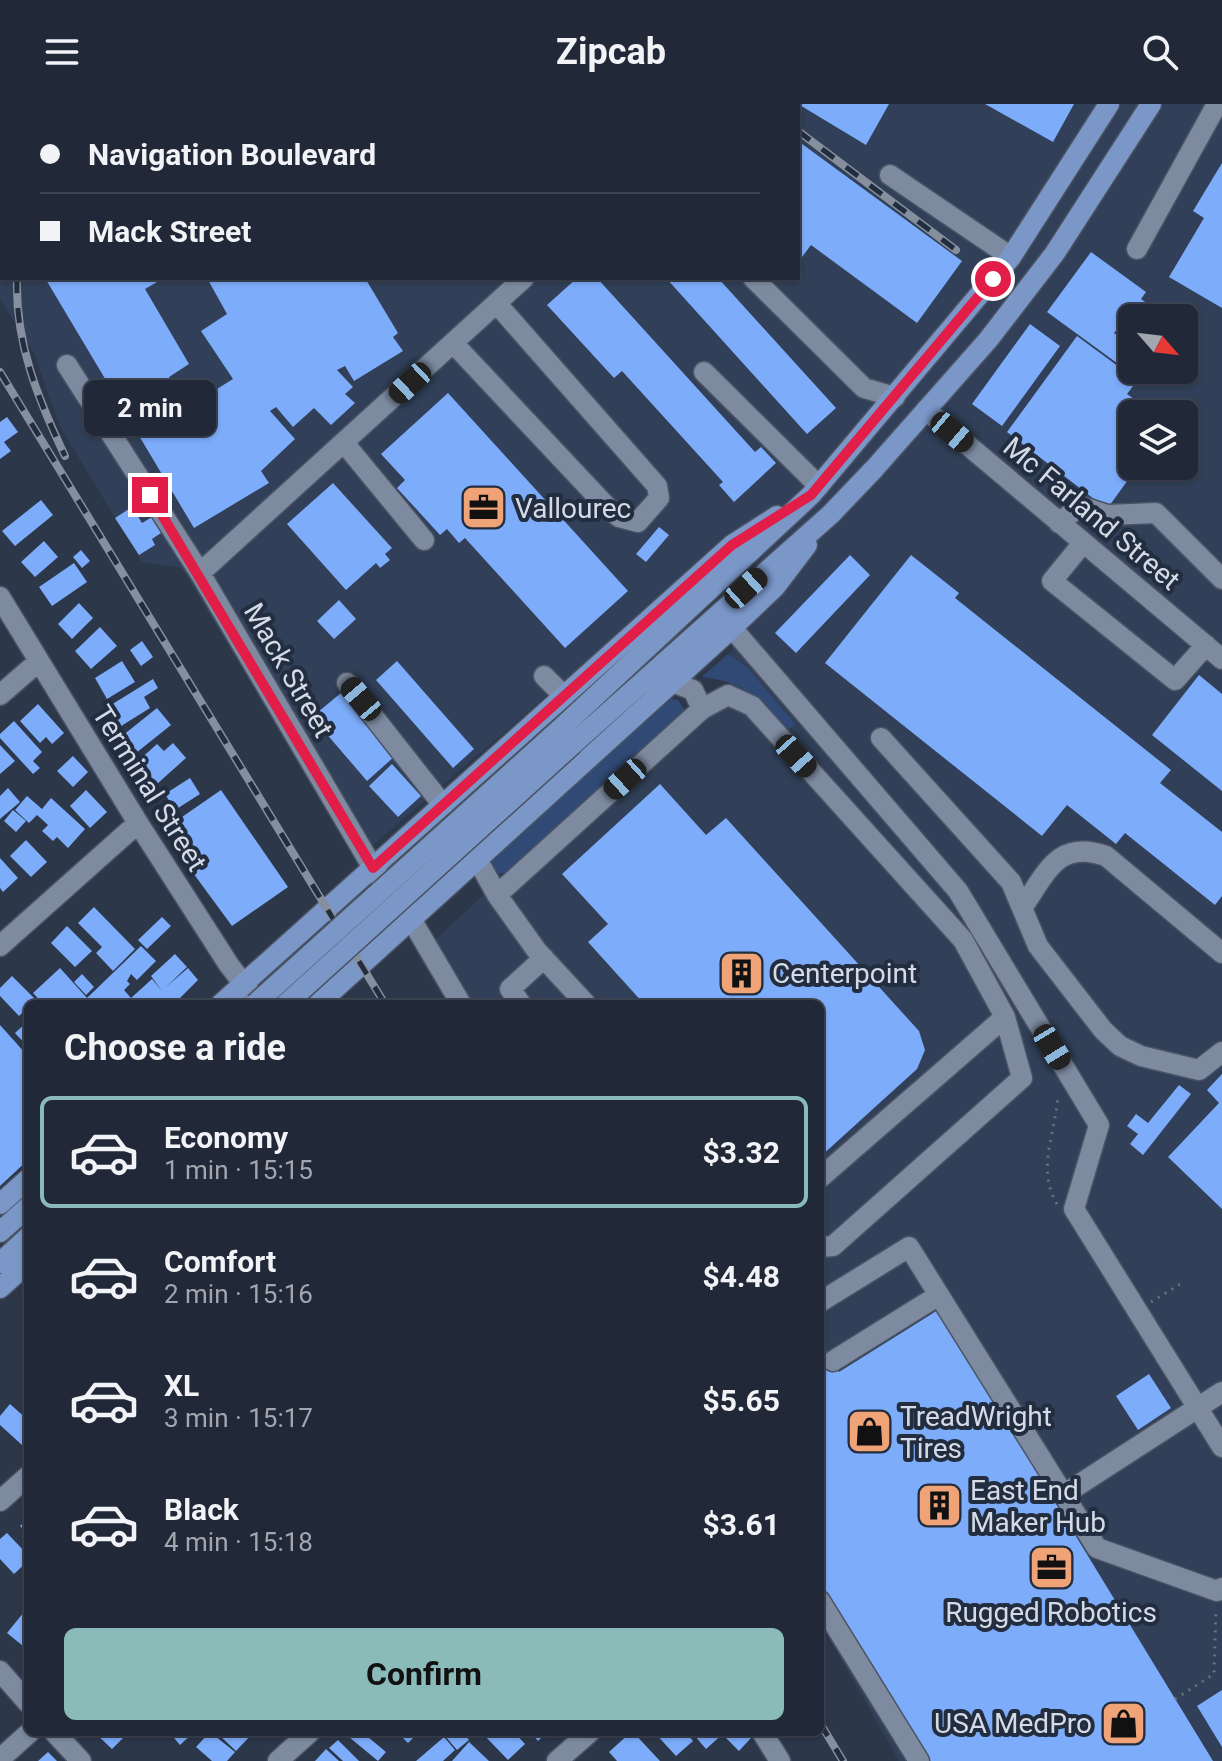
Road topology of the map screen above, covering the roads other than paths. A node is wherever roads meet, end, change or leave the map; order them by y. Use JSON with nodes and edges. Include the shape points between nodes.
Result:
{"nodes":[{"id":1,"x":1109,"y":104,"type":"edge"},
{"id":2,"x":1151,"y":104,"type":"edge"},
{"id":3,"x":1217,"y":104,"type":"edge"},
{"id":4,"x":890,"y":175,"type":"dead end"},
{"id":5,"x":1137,"y":249,"type":"dead end"},
{"id":6,"x":1011,"y":257,"type":"junction"},
{"id":7,"x":522,"y":280,"type":"edge"},
{"id":8,"x":755,"y":280,"type":"edge"},
{"id":9,"x":497,"y":304,"type":"junction"},
{"id":10,"x":453,"y":343,"type":"junction"},
{"id":11,"x":67,"y":365,"type":"dead end"},
{"id":12,"x":704,"y":372,"type":"dead end"},
{"id":13,"x":895,"y":397,"type":"junction"},
{"id":14,"x":926,"y":410,"type":"junction"},
{"id":15,"x":345,"y":444,"type":"junction"},
{"id":16,"x":815,"y":490,"type":"junction"},
{"id":17,"x":831,"y":514,"type":"junction"},
{"id":18,"x":1059,"y":523,"type":"junction"},
{"id":19,"x":424,"y":540,"type":"dead end"},
{"id":20,"x":1083,"y":543,"type":"junction"},
{"id":21,"x":200,"y":573,"type":"junction"},
{"id":22,"x":1222,"y":579,"type":"edge"},
{"id":23,"x":0,"y":597,"type":"edge"},
{"id":24,"x":732,"y":628,"type":"junction"},
{"id":25,"x":1214,"y":652,"type":"edge"},
{"id":26,"x":38,"y":662,"type":"junction"},
{"id":27,"x":544,"y":676,"type":"dead end"},
{"id":28,"x":672,"y":682,"type":"junction"},
{"id":29,"x":347,"y":683,"type":"dead end"},
{"id":30,"x":0,"y":695,"type":"edge"},
{"id":31,"x":564,"y":696,"type":"junction"},
{"id":32,"x":702,"y":709,"type":"junction"},
{"id":33,"x":566,"y":737,"type":"junction"},
{"id":34,"x":881,"y":738,"type":"dead end"},
{"id":35,"x":443,"y":805,"type":"junction"},
{"id":36,"x":138,"y":823,"type":"junction"},
{"id":37,"x":477,"y":859,"type":"junction"},
{"id":38,"x":373,"y":868,"type":"junction"},
{"id":39,"x":497,"y":895,"type":"junction"},
{"id":40,"x":1022,"y":908,"type":"junction"},
{"id":41,"x":411,"y":919,"type":"junction"},
{"id":42,"x":0,"y":946,"type":"edge"},
{"id":43,"x":1222,"y":953,"type":"edge"},
{"id":44,"x":544,"y":958,"type":"junction"},
{"id":45,"x":243,"y":985,"type":"junction"},
{"id":46,"x":226,"y":1000,"type":"edge"},
{"id":47,"x":254,"y":1000,"type":"edge"},
{"id":48,"x":262,"y":1000,"type":"edge"},
{"id":49,"x":290,"y":1000,"type":"edge"},
{"id":50,"x":322,"y":1000,"type":"edge"},
{"id":51,"x":459,"y":1000,"type":"edge"},
{"id":52,"x":518,"y":1000,"type":"edge"},
{"id":53,"x":582,"y":1000,"type":"edge"},
{"id":54,"x":1005,"y":1017,"type":"junction"},
{"id":55,"x":1222,"y":1052,"type":"edge"},
{"id":56,"x":824,"y":1175,"type":"edge"},
{"id":57,"x":24,"y":1183,"type":"edge"},
{"id":58,"x":0,"y":1204,"type":"edge"},
{"id":59,"x":24,"y":1211,"type":"edge"},
{"id":60,"x":0,"y":1232,"type":"edge"},
{"id":61,"x":24,"y":1241,"type":"edge"},
{"id":62,"x":824,"y":1247,"type":"edge"},
{"id":63,"x":0,"y":1263,"type":"edge"},
{"id":64,"x":24,"y":1267,"type":"edge"},
{"id":65,"x":0,"y":1288,"type":"edge"},
{"id":66,"x":939,"y":1295,"type":"junction"},
{"id":67,"x":824,"y":1300,"type":"edge"},
{"id":68,"x":833,"y":1361,"type":"dead end"},
{"id":69,"x":1222,"y":1392,"type":"edge"},
{"id":70,"x":1197,"y":1408,"type":"junction"},
{"id":71,"x":1222,"y":1447,"type":"edge"},
{"id":72,"x":24,"y":1480,"type":"edge"},
{"id":73,"x":1063,"y":1495,"type":"junction"},
{"id":74,"x":0,"y":1501,"type":"edge"},
{"id":75,"x":1220,"y":1589,"type":"edge"},
{"id":76,"x":824,"y":1607,"type":"edge"},
{"id":77,"x":0,"y":1671,"type":"edge"},
{"id":78,"x":24,"y":1698,"type":"edge"},
{"id":79,"x":26,"y":1736,"type":"edge"},
{"id":80,"x":58,"y":1736,"type":"edge"},
{"id":81,"x":306,"y":1736,"type":"edge"},
{"id":82,"x":585,"y":1736,"type":"edge"},
{"id":83,"x":764,"y":1736,"type":"edge"},
{"id":84,"x":0,"y":1759,"type":"edge"},
{"id":85,"x":81,"y":1761,"type":"edge"},
{"id":86,"x":278,"y":1761,"type":"edge"},
{"id":87,"x":557,"y":1761,"type":"edge"},
{"id":88,"x":780,"y":1761,"type":"edge"},
{"id":89,"x":919,"y":1761,"type":"edge"}],
"edges":[{"from":1,"to":6,"type":"main road"},
{"from":2,"to":14,"type":"main road","via":[[1055,253]]},
{"from":3,"to":5,"type":"street"},
{"from":4,"to":6,"type":"street"},
{"from":6,"to":13,"type":"main road"},
{"from":7,"to":9,"type":"street"},
{"from":8,"to":13,"type":"street","via":[[864,388]]},
{"from":9,"to":10,"type":"street"},
{"from":9,"to":10,"type":"street","via":[[657,486],[659,498],[644,517],[631,522],[609,509]]},
{"from":10,"to":15,"type":"street"},
{"from":11,"to":21,"type":"street","name":"Mack Street"},
{"from":12,"to":16,"type":"street"},
{"from":13,"to":14,"type":"main road"},
{"from":13,"to":16,"type":"main road"},
{"from":14,"to":17,"type":"main road"},
{"from":14,"to":18,"type":"street","name":"Mc Farland Street"},
{"from":15,"to":19,"type":"street"},
{"from":15,"to":21,"type":"street"},
{"from":16,"to":31,"type":"main road","via":[[732,545]]},
{"from":16,"to":33,"type":"main road"},
{"from":17,"to":24,"type":"main road","via":[[775,587]]},
{"from":17,"to":33,"type":"main road"},
{"from":18,"to":20,"type":"street","name":"Mc Farland Street"},
{"from":18,"to":22,"type":"street","via":[[1080,506],[1107,515],[1156,513]]},
{"from":20,"to":25,"type":"street","name":"Mc Farland Street"},
{"from":20,"to":25,"type":"street","via":[[1052,581],[1175,680]]},
{"from":21,"to":38,"type":"street","name":"Mack Street"},
{"from":23,"to":26,"type":"street","name":"Terminal Street"},
{"from":24,"to":28,"type":"main road"},
{"from":24,"to":70,"type":"street","via":[[958,891],[1099,1125],[1074,1209]]},
{"from":26,"to":30,"type":"street"},
{"from":26,"to":36,"type":"street","name":"Terminal Street"},
{"from":27,"to":31,"type":"street"},
{"from":28,"to":32,"type":"street","via":[[693,690]]},
{"from":28,"to":37,"type":"main road"},
{"from":29,"to":35,"type":"street"},
{"from":31,"to":35,"type":"main road"},
{"from":32,"to":39,"type":"street"},
{"from":32,"to":54,"type":"street","via":[[728,695],[752,706],[963,940]]},
{"from":33,"to":48,"type":"main road","bridge":true},
{"from":33,"to":49,"type":"main road","bridge":true},
{"from":34,"to":40,"type":"street","via":[[978,842],[1011,882]]},
{"from":35,"to":38,"type":"main road"},
{"from":36,"to":42,"type":"street"},
{"from":36,"to":45,"type":"street","name":"Terminal Street"},
{"from":37,"to":39,"type":"street"},
{"from":37,"to":41,"type":"main road"},
{"from":38,"to":41,"type":"street","name":"Mack Street"},
{"from":38,"to":45,"type":"main road"},
{"from":39,"to":44,"type":"street"},
{"from":40,"to":43,"type":"street","via":[[1057,858],[1072,850],[1091,851],[1106,856]]},
{"from":40,"to":55,"type":"street","via":[[1038,946],[1120,1046],[1199,1070]]},
{"from":41,"to":50,"type":"main road"},
{"from":41,"to":51,"type":"street","name":"Mack Street"},
{"from":44,"to":52,"type":"street","via":[[510,989]]},
{"from":44,"to":53,"type":"street"},
{"from":45,"to":46,"type":"main road"},
{"from":45,"to":47,"type":"street","name":"Terminal Street"},
{"from":54,"to":56,"type":"street"},
{"from":54,"to":62,"type":"street","via":[[1022,1078],[833,1246]]},
{"from":57,"to":58,"type":"main road"},
{"from":59,"to":60,"type":"main road"},
{"from":61,"to":63,"type":"main road"},
{"from":64,"to":65,"type":"main road"},
{"from":66,"to":67,"type":"street","via":[[909,1247]]},
{"from":66,"to":68,"type":"street"},
{"from":66,"to":73,"type":"street"},
{"from":69,"to":70,"type":"street"},
{"from":70,"to":71,"type":"street"},
{"from":70,"to":73,"type":"street"},
{"from":72,"to":74,"type":"street"},
{"from":73,"to":75,"type":"street","via":[[1097,1548]]},
{"from":76,"to":89,"type":"street"},
{"from":77,"to":78,"type":"street"},
{"from":79,"to":84,"type":"street"},
{"from":80,"to":85,"type":"street"},
{"from":81,"to":86,"type":"street"},
{"from":82,"to":87,"type":"street"},
{"from":83,"to":88,"type":"street"}]}
